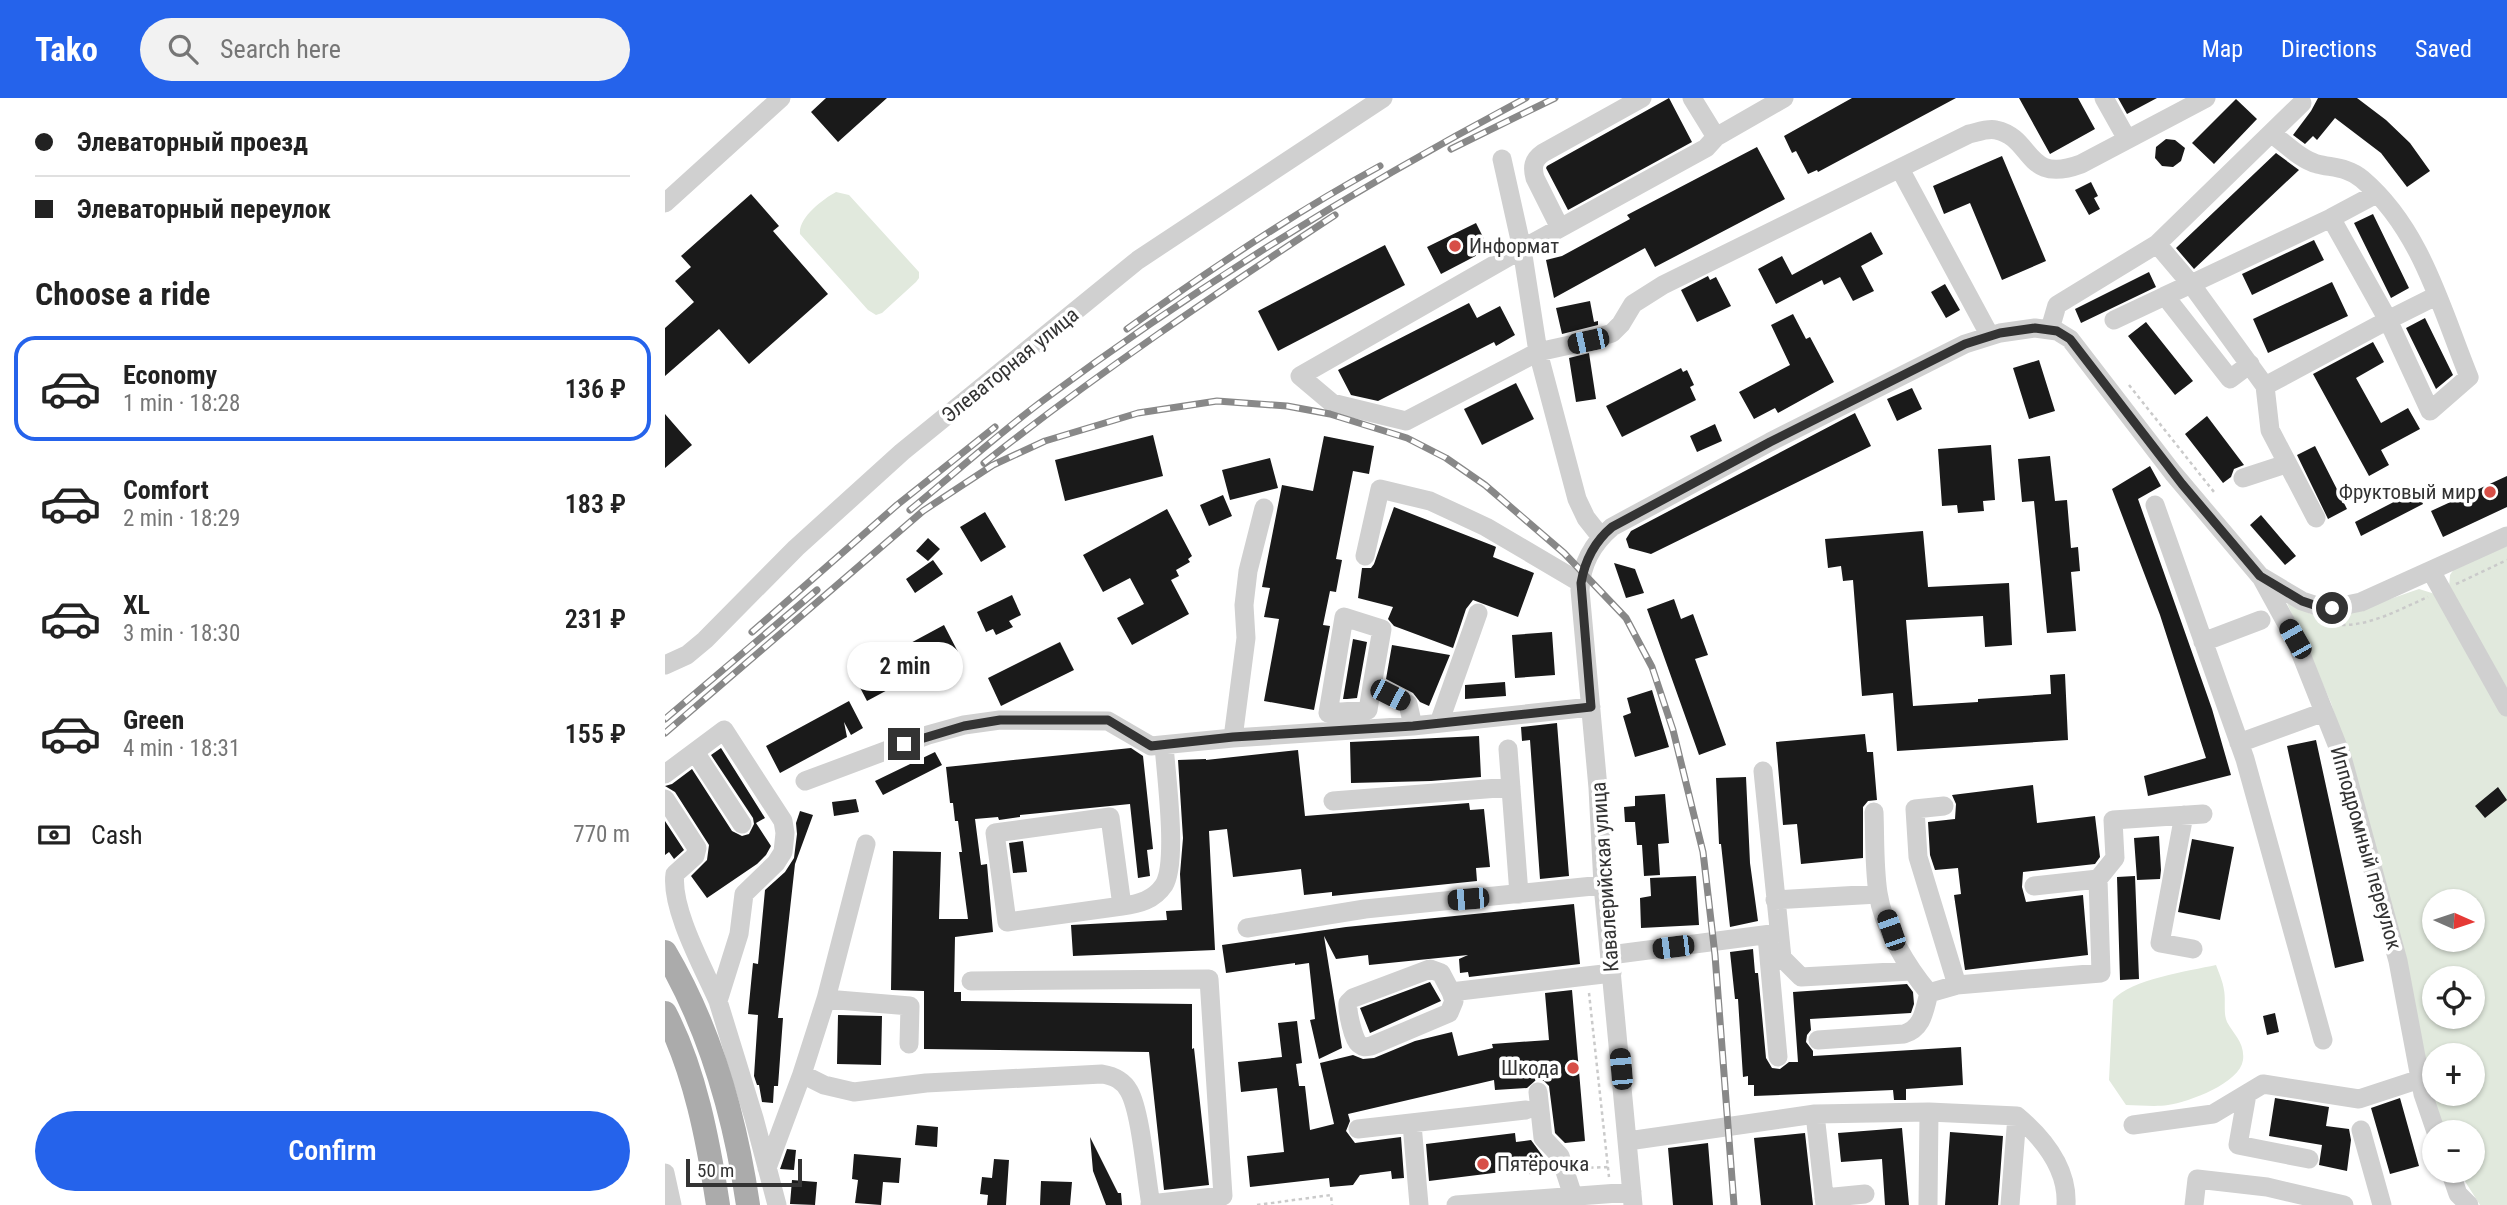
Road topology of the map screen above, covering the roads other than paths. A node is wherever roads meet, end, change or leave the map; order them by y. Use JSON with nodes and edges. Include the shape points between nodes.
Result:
{"nodes":[{"id":1,"x":781,"y":98,"type":"edge"},
{"id":2,"x":1383,"y":98,"type":"edge"},
{"id":3,"x":1642,"y":98,"type":"edge"},
{"id":4,"x":1692,"y":98,"type":"edge"},
{"id":5,"x":1784,"y":98,"type":"edge"},
{"id":6,"x":2104,"y":98,"type":"edge"},
{"id":7,"x":2200,"y":100,"type":"edge"},
{"id":8,"x":2302,"y":103,"type":"dead end"},
{"id":9,"x":2272,"y":134,"type":"junction"},
{"id":10,"x":1716,"y":137,"type":"junction"},
{"id":11,"x":2127,"y":139,"type":"junction"},
{"id":12,"x":1503,"y":159,"type":"dead end"},
{"id":13,"x":1900,"y":169,"type":"junction"},
{"id":14,"x":2377,"y":194,"type":"junction"},
{"id":15,"x":665,"y":203,"type":"edge"},
{"id":16,"x":2331,"y":218,"type":"junction"},
{"id":17,"x":1560,"y":228,"type":"junction"},
{"id":18,"x":2157,"y":244,"type":"junction"},
{"id":19,"x":1522,"y":249,"type":"junction"},
{"id":20,"x":2191,"y":284,"type":"junction"},
{"id":21,"x":2165,"y":296,"type":"junction"},
{"id":22,"x":2436,"y":296,"type":"junction"},
{"id":23,"x":2114,"y":320,"type":"dead end"},
{"id":24,"x":2388,"y":320,"type":"junction"},
{"id":25,"x":2050,"y":329,"type":"junction"},
{"id":26,"x":1990,"y":336,"type":"junction"},
{"id":27,"x":1538,"y":352,"type":"junction"},
{"id":28,"x":2250,"y":365,"type":"junction"},
{"id":29,"x":2265,"y":386,"type":"junction"},
{"id":30,"x":2286,"y":464,"type":"junction"},
{"id":31,"x":2243,"y":478,"type":"dead end"},
{"id":32,"x":2155,"y":505,"type":"dead end"},
{"id":33,"x":1264,"y":508,"type":"dead end"},
{"id":34,"x":2316,"y":518,"type":"dead end"},
{"id":35,"x":2507,"y":536,"type":"edge"},
{"id":36,"x":1596,"y":544,"type":"junction"},
{"id":37,"x":1365,"y":556,"type":"dead end"},
{"id":38,"x":2431,"y":571,"type":"junction"},
{"id":39,"x":2260,"y":576,"type":"junction"},
{"id":40,"x":1581,"y":583,"type":"junction"},
{"id":41,"x":1478,"y":613,"type":"dead end"},
{"id":42,"x":2260,"y":620,"type":"dead end"},
{"id":43,"x":2203,"y":642,"type":"junction"},
{"id":44,"x":665,"y":665,"type":"edge"},
{"id":45,"x":1372,"y":686,"type":"junction"},
{"id":46,"x":1591,"y":707,"type":"junction"},
{"id":47,"x":2507,"y":707,"type":"edge"},
{"id":48,"x":2324,"y":712,"type":"junction"},
{"id":49,"x":1439,"y":723,"type":"junction"},
{"id":50,"x":1413,"y":726,"type":"junction"},
{"id":51,"x":1233,"y":737,"type":"junction"},
{"id":52,"x":2239,"y":743,"type":"junction"},
{"id":53,"x":1164,"y":745,"type":"junction"},
{"id":54,"x":1508,"y":749,"type":"dead end"},
{"id":55,"x":695,"y":752,"type":"junction"},
{"id":56,"x":1763,"y":771,"type":"dead end"},
{"id":57,"x":665,"y":774,"type":"edge"},
{"id":58,"x":805,"y":781,"type":"dead end"},
{"id":59,"x":1511,"y":787,"type":"junction"},
{"id":60,"x":665,"y":799,"type":"edge"},
{"id":61,"x":1333,"y":801,"type":"dead end"},
{"id":62,"x":1944,"y":806,"type":"dead end"},
{"id":63,"x":1874,"y":812,"type":"dead end"},
{"id":64,"x":742,"y":824,"type":"dead end"},
{"id":65,"x":866,"y":844,"type":"dead end"},
{"id":66,"x":2098,"y":879,"type":"junction"},
{"id":67,"x":1603,"y":886,"type":"junction"},
{"id":68,"x":2033,"y":886,"type":"dead end"},
{"id":69,"x":1519,"y":894,"type":"junction"},
{"id":70,"x":1878,"y":894,"type":"junction"},
{"id":71,"x":1775,"y":900,"type":"junction"},
{"id":72,"x":1122,"y":906,"type":"junction"},
{"id":73,"x":1247,"y":928,"type":"dead end"},
{"id":74,"x":1773,"y":934,"type":"junction"},
{"id":75,"x":2193,"y":949,"type":"dead end"},
{"id":76,"x":665,"y":952,"type":"edge"},
{"id":77,"x":1611,"y":964,"type":"junction"},
{"id":78,"x":1911,"y":971,"type":"junction"},
{"id":79,"x":971,"y":981,"type":"dead end"},
{"id":80,"x":1957,"y":985,"type":"junction"},
{"id":81,"x":1451,"y":992,"type":"junction"},
{"id":82,"x":1929,"y":993,"type":"junction"},
{"id":83,"x":826,"y":999,"type":"junction"},
{"id":84,"x":718,"y":1001,"type":"junction"},
{"id":85,"x":665,"y":1013,"type":"edge"},
{"id":86,"x":2323,"y":1040,"type":"dead end"},
{"id":87,"x":1818,"y":1041,"type":"dead end"},
{"id":88,"x":909,"y":1044,"type":"dead end"},
{"id":89,"x":1777,"y":1057,"type":"dead end"},
{"id":90,"x":802,"y":1074,"type":"junction"},
{"id":91,"x":2420,"y":1079,"type":"junction"},
{"id":92,"x":1538,"y":1092,"type":"dead end"},
{"id":93,"x":2247,"y":1094,"type":"junction"},
{"id":94,"x":1526,"y":1110,"type":"dead end"},
{"id":95,"x":1929,"y":1112,"type":"junction"},
{"id":96,"x":1815,"y":1114,"type":"junction"},
{"id":97,"x":2017,"y":1116,"type":"junction"},
{"id":98,"x":2432,"y":1120,"type":"edge"},
{"id":99,"x":1412,"y":1124,"type":"junction"},
{"id":100,"x":2133,"y":1125,"type":"dead end"},
{"id":101,"x":1357,"y":1129,"type":"dead end"},
{"id":102,"x":2361,"y":1130,"type":"dead end"},
{"id":103,"x":1628,"y":1142,"type":"junction"},
{"id":104,"x":2309,"y":1159,"type":"dead end"},
{"id":105,"x":768,"y":1168,"type":"junction"},
{"id":106,"x":665,"y":1173,"type":"edge"},
{"id":107,"x":2453,"y":1183,"type":"edge"},
{"id":108,"x":2242,"y":1185,"type":"junction"},
{"id":109,"x":1865,"y":1194,"type":"dead end"},
{"id":110,"x":1573,"y":1196,"type":"junction"},
{"id":111,"x":1633,"y":1198,"type":"edge"},
{"id":112,"x":2458,"y":1201,"type":"edge"},
{"id":113,"x":1824,"y":1202,"type":"edge"},
{"id":114,"x":1151,"y":1204,"type":"edge"},
{"id":115,"x":672,"y":1205,"type":"edge"},
{"id":116,"x":718,"y":1205,"type":"edge"},
{"id":117,"x":748,"y":1205,"type":"edge"},
{"id":118,"x":777,"y":1205,"type":"edge"},
{"id":119,"x":1419,"y":1205,"type":"edge"},
{"id":120,"x":1456,"y":1205,"type":"edge"},
{"id":121,"x":1928,"y":1205,"type":"edge"},
{"id":122,"x":2010,"y":1205,"type":"edge"},
{"id":123,"x":2066,"y":1205,"type":"edge"},
{"id":124,"x":2194,"y":1205,"type":"edge"},
{"id":125,"x":2240,"y":1205,"type":"edge"},
{"id":126,"x":2344,"y":1205,"type":"edge"},
{"id":127,"x":2382,"y":1205,"type":"edge"}],
"edges":[{"from":1,"to":15,"type":"street"},
{"from":2,"to":44,"type":"street","name":"Элеваторная улица","via":[[1138,260],[902,453],[796,548],[705,640]]},
{"from":3,"to":17,"type":"street","via":[[1535,160],[1535,178]]},
{"from":4,"to":10,"type":"street"},
{"from":5,"to":10,"type":"street"},
{"from":6,"to":11,"type":"street"},
{"from":7,"to":11,"type":"street"},
{"from":8,"to":9,"type":"street"},
{"from":9,"to":14,"type":"street","via":[[2316,164],[2348,170]]},
{"from":9,"to":18,"type":"street"},
{"from":10,"to":17,"type":"street","via":[[1706,148]]},
{"from":11,"to":13,"type":"street","via":[[2081,164],[2056,170],[2039,164],[2004,133],[1983,130]]},
{"from":12,"to":19,"type":"street"},
{"from":13,"to":26,"type":"street"},
{"from":13,"to":27,"type":"street","via":[[1663,285],[1633,304],[1612,333]]},
{"from":14,"to":16,"type":"street"},
{"from":14,"to":22,"type":"street","via":[[2406,229]]},
{"from":16,"to":20,"type":"street"},
{"from":16,"to":24,"type":"street"},
{"from":17,"to":19,"type":"street"},
{"from":18,"to":20,"type":"street"},
{"from":18,"to":25,"type":"street","via":[[2057,305]]},
{"from":19,"to":27,"type":"street"},
{"from":19,"to":27,"type":"street","via":[[1300,376],[1332,403],[1406,421]]},
{"from":20,"to":21,"type":"street"},
{"from":20,"to":28,"type":"street"},
{"from":21,"to":23,"type":"street"},
{"from":21,"to":28,"type":"street","via":[[2230,379]]},
{"from":22,"to":24,"type":"street"},
{"from":22,"to":24,"type":"street","via":[[2469,377],[2430,411]]},
{"from":24,"to":29,"type":"street"},
{"from":25,"to":26,"type":"street"},
{"from":25,"to":39,"type":"street","via":[[2075,345]]},
{"from":26,"to":36,"type":"street","via":[[1965,344],[1624,519]]},
{"from":27,"to":36,"type":"street","via":[[1577,499]]},
{"from":28,"to":29,"type":"street"},
{"from":29,"to":30,"type":"street","via":[[2270,430]]},
{"from":30,"to":31,"type":"street"},
{"from":30,"to":34,"type":"street"},
{"from":32,"to":43,"type":"street"},
{"from":33,"to":51,"type":"street","via":[[1248,571]]},
{"from":35,"to":38,"type":"street"},
{"from":36,"to":40,"type":"street","name":"Кавалерийская улица"},
{"from":37,"to":40,"type":"street","via":[[1380,489],[1430,501],[1486,527]]},
{"from":38,"to":39,"type":"street","via":[[2361,602],[2332,608],[2295,597]]},
{"from":38,"to":47,"type":"street"},
{"from":39,"to":48,"type":"street","name":"Ипподромный переулок","via":[[2295,639]]},
{"from":40,"to":46,"type":"street","name":"Кавалерийская улица"},
{"from":41,"to":49,"type":"street"},
{"from":42,"to":43,"type":"street"},
{"from":43,"to":52,"type":"street"},
{"from":45,"to":45,"type":"street","via":[[1383,629],[1344,617],[1328,713],[1368,710]]},
{"from":45,"to":50,"type":"street","via":[[1408,704]]},
{"from":46,"to":49,"type":"street"},
{"from":46,"to":67,"type":"street","name":"Кавалерийская улица"},
{"from":48,"to":52,"type":"street"},
{"from":48,"to":91,"type":"street","name":"Ипподромный переулок","via":[[2342,757],[2398,961]]},
{"from":49,"to":50,"type":"street"},
{"from":50,"to":51,"type":"street"},
{"from":51,"to":53,"type":"street"},
{"from":52,"to":86,"type":"street"},
{"from":53,"to":58,"type":"street","via":[[1151,746],[1108,720],[1000,720],[928,735]]},
{"from":53,"to":72,"type":"street","via":[[1169,873],[1165,884],[1149,899]]},
{"from":54,"to":59,"type":"street"},
{"from":55,"to":57,"type":"street"},
{"from":55,"to":64,"type":"street"},
{"from":55,"to":84,"type":"street","via":[[724,730],[783,821],[785,833],[783,852],[776,863],[744,894],[739,934]]},
{"from":56,"to":71,"type":"street"},
{"from":59,"to":61,"type":"street"},
{"from":59,"to":69,"type":"street"},
{"from":60,"to":84,"type":"street","via":[[697,848],[695,856],[675,874],[675,895]]},
{"from":62,"to":80,"type":"street","via":[[1915,809],[1918,857]]},
{"from":63,"to":70,"type":"street"},
{"from":65,"to":83,"type":"street"},
{"from":66,"to":68,"type":"street"},
{"from":66,"to":75,"type":"street","via":[[2115,858],[2113,820],[2193,815],[2160,943]]},
{"from":66,"to":80,"type":"street","via":[[2101,973]]},
{"from":67,"to":69,"type":"street"},
{"from":67,"to":77,"type":"street","name":"Кавалерийская улица"},
{"from":69,"to":73,"type":"street","via":[[1365,909]]},
{"from":70,"to":71,"type":"street"},
{"from":70,"to":78,"type":"street"},
{"from":71,"to":74,"type":"street"},
{"from":72,"to":72,"type":"street","via":[[1007,922],[995,833],[1110,817]]},
{"from":74,"to":77,"type":"street"},
{"from":74,"to":78,"type":"street","via":[[1782,958],[1801,977]]},
{"from":74,"to":89,"type":"street"},
{"from":76,"to":117,"type":"main road","via":[[693,1003],[721,1078]]},
{"from":77,"to":81,"type":"street","via":[[1587,977]]},
{"from":77,"to":103,"type":"street","name":"Кавалерийская улица"},
{"from":78,"to":82,"type":"street"},
{"from":79,"to":114,"type":"street","via":[[1209,979],[1223,1196]]},
{"from":80,"to":82,"type":"street"},
{"from":81,"to":81,"type":"street","via":[[1450,1013],[1371,1046],[1357,1041],[1347,1011],[1353,998],[1430,969],[1445,977]]},
{"from":82,"to":87,"type":"street","via":[[1920,1024],[1913,1031]]},
{"from":83,"to":88,"type":"street","via":[[910,1006]]},
{"from":83,"to":90,"type":"street"},
{"from":84,"to":105,"type":"street"},
{"from":85,"to":116,"type":"main road","via":[[692,1082]]},
{"from":90,"to":105,"type":"street"},
{"from":90,"to":114,"type":"street","via":[[854,1092],[926,1083],[1111,1076],[1121,1080],[1132,1098]]},
{"from":91,"to":93,"type":"street","via":[[2360,1099],[2263,1084]]},
{"from":91,"to":98,"type":"street","name":"Ипподромный переулок"},
{"from":92,"to":110,"type":"street","via":[[1543,1138],[1560,1156]]},
{"from":93,"to":100,"type":"street","via":[[2213,1114]]},
{"from":93,"to":104,"type":"street","via":[[2238,1145]]},
{"from":94,"to":99,"type":"street"},
{"from":95,"to":96,"type":"street"},
{"from":95,"to":97,"type":"street"},
{"from":95,"to":121,"type":"street"},
{"from":96,"to":103,"type":"street"},
{"from":96,"to":113,"type":"street"},
{"from":97,"to":122,"type":"street"},
{"from":97,"to":123,"type":"street","via":[[2033,1129],[2056,1163],[2067,1189]]},
{"from":99,"to":101,"type":"street"},
{"from":99,"to":119,"type":"street"},
{"from":102,"to":127,"type":"street"},
{"from":103,"to":111,"type":"street","name":"Кавалерийская улица"},
{"from":105,"to":118,"type":"street"},
{"from":106,"to":115,"type":"street"},
{"from":107,"to":112,"type":"street"},
{"from":108,"to":124,"type":"street","via":[[2197,1179]]},
{"from":108,"to":125,"type":"street"},
{"from":108,"to":126,"type":"street"},
{"from":109,"to":113,"type":"street"},
{"from":110,"to":111,"type":"street","via":[[1610,1193]]},
{"from":110,"to":120,"type":"street"}]}
